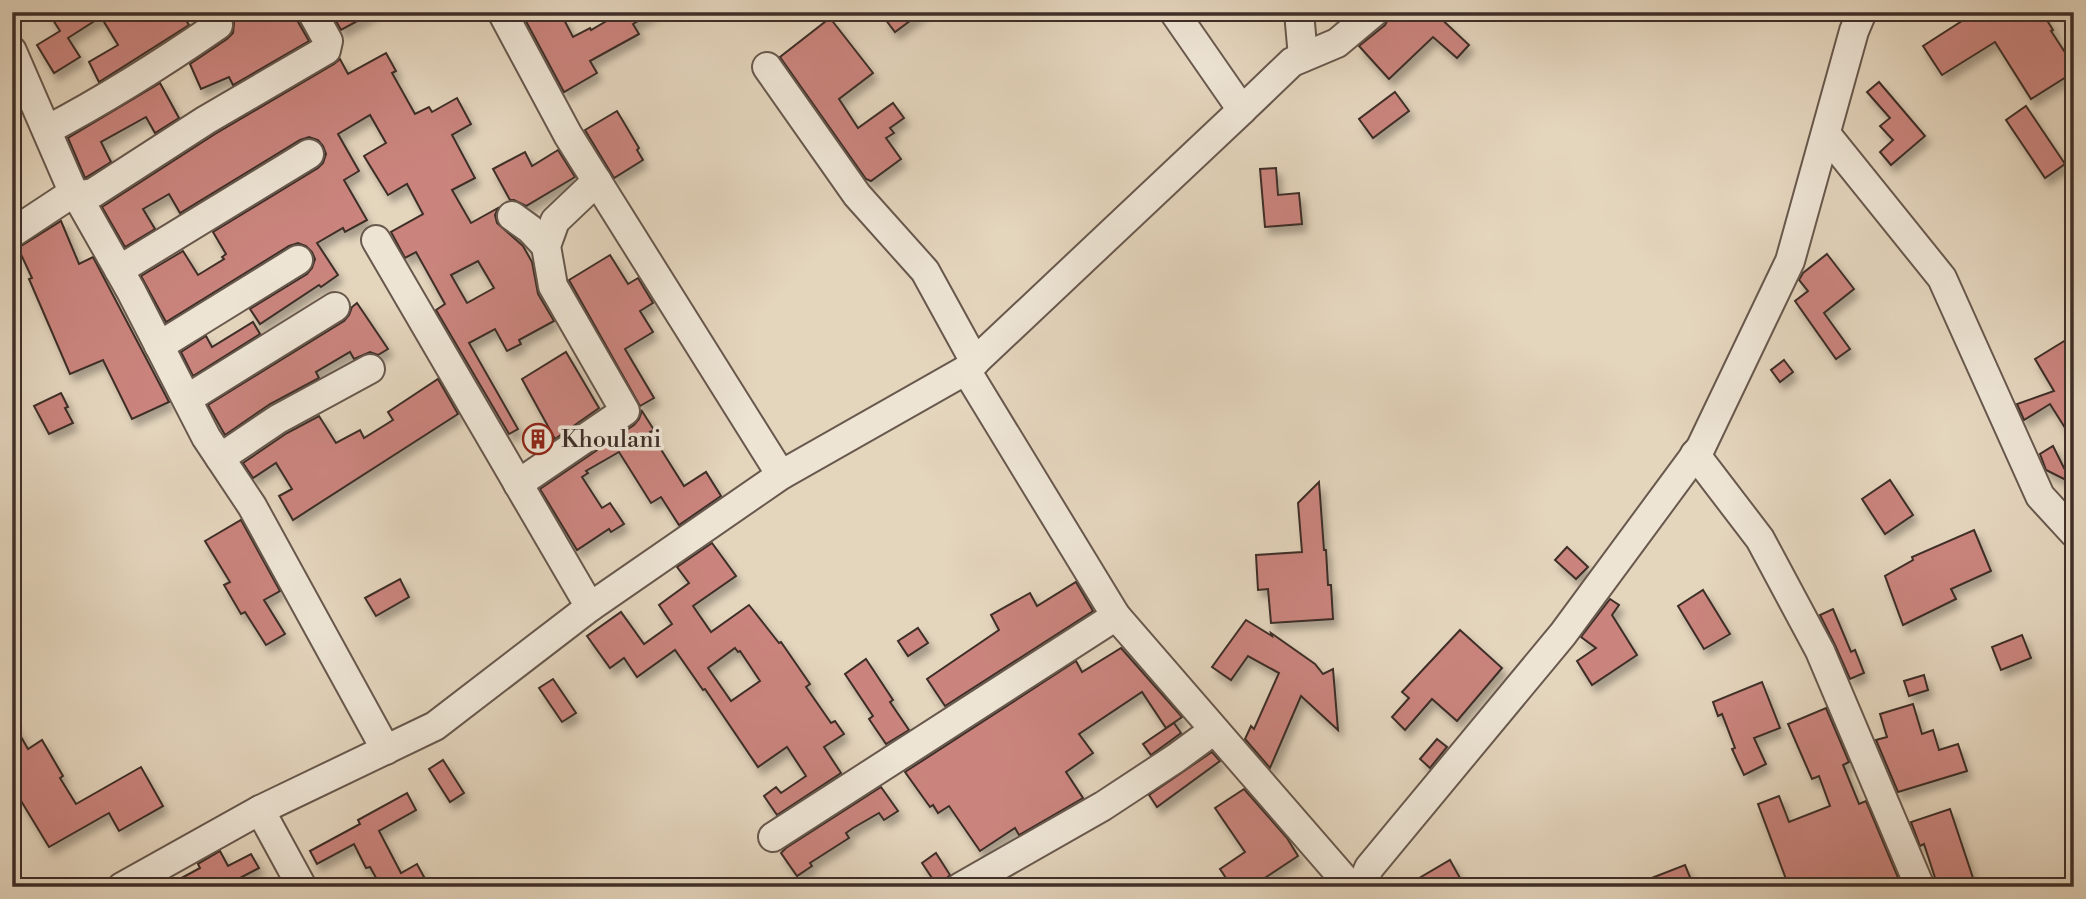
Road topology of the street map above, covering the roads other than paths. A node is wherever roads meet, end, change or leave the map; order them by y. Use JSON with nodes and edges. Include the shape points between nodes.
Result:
{"nodes":[{"id":1,"x":312,"y":12,"type":"edge"},
{"id":2,"x":502,"y":12,"type":"edge"},
{"id":3,"x":1174,"y":12,"type":"edge"},
{"id":4,"x":1299,"y":12,"type":"edge"},
{"id":5,"x":1374,"y":12,"type":"edge"},
{"id":6,"x":1863,"y":12,"type":"edge"},
{"id":7,"x":218,"y":25,"type":"dead end"},
{"id":8,"x":12,"y":51,"type":"edge"},
{"id":9,"x":1303,"y":57,"type":"junction"},
{"id":10,"x":767,"y":67,"type":"dead end"},
{"id":11,"x":1242,"y":110,"type":"junction"},
{"id":12,"x":47,"y":130,"type":"junction"},
{"id":13,"x":1826,"y":134,"type":"junction"},
{"id":14,"x":309,"y":154,"type":"dead end"},
{"id":15,"x":597,"y":181,"type":"junction"},
{"id":16,"x":73,"y":192,"type":"junction"},
{"id":17,"x":512,"y":216,"type":"dead end"},
{"id":18,"x":12,"y":233,"type":"edge"},
{"id":19,"x":376,"y":240,"type":"dead end"},
{"id":20,"x":546,"y":246,"type":"junction"},
{"id":21,"x":298,"y":260,"type":"dead end"},
{"id":22,"x":120,"y":270,"type":"junction"},
{"id":23,"x":335,"y":307,"type":"dead end"},
{"id":24,"x":159,"y":346,"type":"junction"},
{"id":25,"x":970,"y":366,"type":"junction"},
{"id":26,"x":370,"y":369,"type":"dead end"},
{"id":27,"x":187,"y":399,"type":"junction"},
{"id":28,"x":1695,"y":454,"type":"junction"},
{"id":29,"x":220,"y":458,"type":"junction"},
{"id":30,"x":781,"y":475,"type":"junction"},
{"id":31,"x":518,"y":484,"type":"junction"},
{"id":32,"x":2074,"y":533,"type":"edge"},
{"id":33,"x":590,"y":607,"type":"junction"},
{"id":34,"x":1115,"y":616,"type":"junction"},
{"id":35,"x":1214,"y":730,"type":"junction"},
{"id":36,"x":386,"y":750,"type":"junction"},
{"id":37,"x":260,"y":810,"type":"junction"},
{"id":38,"x":773,"y":837,"type":"dead end"},
{"id":39,"x":122,"y":887,"type":"edge"},
{"id":40,"x":302,"y":887,"type":"edge"},
{"id":41,"x":961,"y":887,"type":"edge"},
{"id":42,"x":1351,"y":887,"type":"edge"},
{"id":43,"x":1362,"y":887,"type":"edge"},
{"id":44,"x":1920,"y":887,"type":"edge"}],
"edges":[{"from":1,"to":16,"type":"street","via":[[328,41],[326,50],[93,192]]},
{"from":2,"to":15,"type":"street"},
{"from":3,"to":11,"type":"street"},
{"from":4,"to":9,"type":"street"},
{"from":5,"to":9,"type":"street","via":[[1338,43]]},
{"from":6,"to":13,"type":"street"},
{"from":7,"to":12,"type":"street"},
{"from":8,"to":12,"type":"street"},
{"from":9,"to":11,"type":"street"},
{"from":10,"to":25,"type":"street","via":[[857,195],[925,271]]},
{"from":11,"to":25,"type":"street"},
{"from":12,"to":16,"type":"street"},
{"from":13,"to":28,"type":"street","via":[[1790,261]]},
{"from":13,"to":32,"type":"street","via":[[1942,278],[2040,496]]},
{"from":14,"to":22,"type":"street"},
{"from":15,"to":20,"type":"street","via":[[555,221]]},
{"from":15,"to":30,"type":"street"},
{"from":16,"to":18,"type":"street"},
{"from":16,"to":22,"type":"street"},
{"from":17,"to":20,"type":"street"},
{"from":19,"to":31,"type":"street"},
{"from":20,"to":31,"type":"street","via":[[553,286],[625,411]]},
{"from":21,"to":24,"type":"street"},
{"from":22,"to":24,"type":"street"},
{"from":23,"to":27,"type":"street"},
{"from":24,"to":27,"type":"street"},
{"from":25,"to":30,"type":"street"},
{"from":25,"to":34,"type":"street"},
{"from":26,"to":29,"type":"street","via":[[278,419]]},
{"from":27,"to":29,"type":"street"},
{"from":28,"to":43,"type":"street","via":[[1563,634],[1370,868]]},
{"from":28,"to":44,"type":"street","via":[[1760,538],[1820,651]]},
{"from":29,"to":36,"type":"street","via":[[252,506]]},
{"from":30,"to":33,"type":"street"},
{"from":31,"to":33,"type":"street"},
{"from":33,"to":36,"type":"street","via":[[436,726]]},
{"from":34,"to":35,"type":"street"},
{"from":34,"to":38,"type":"street"},
{"from":35,"to":41,"type":"street","via":[[1103,806]]},
{"from":35,"to":42,"type":"street"},
{"from":36,"to":37,"type":"street"},
{"from":37,"to":39,"type":"street"},
{"from":37,"to":40,"type":"street"}]}
